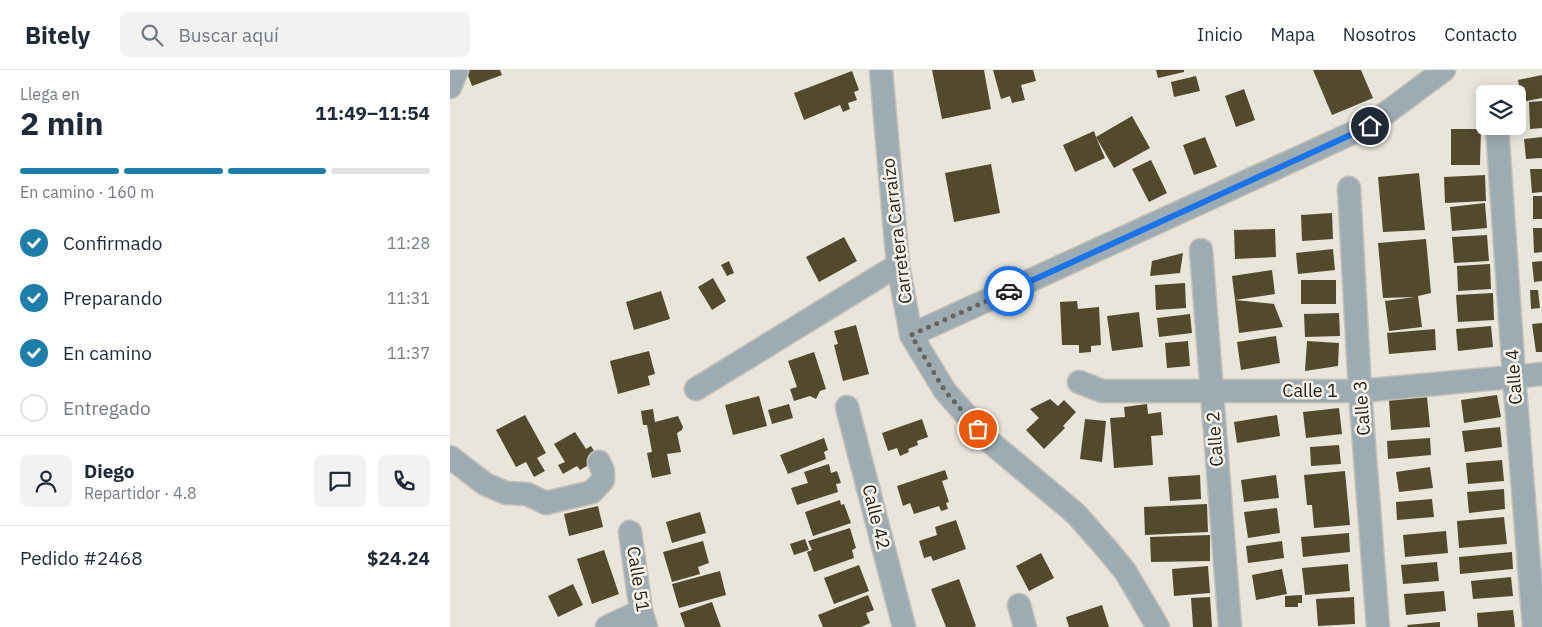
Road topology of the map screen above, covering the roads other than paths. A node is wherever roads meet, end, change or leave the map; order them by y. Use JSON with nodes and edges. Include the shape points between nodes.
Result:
{"nodes":[{"id":1,"x":457,"y":70,"type":"edge"},
{"id":2,"x":880,"y":70,"type":"edge"},
{"id":3,"x":1444,"y":70,"type":"edge"},
{"id":4,"x":450,"y":88,"type":"edge"},
{"id":5,"x":1498,"y":135,"type":"edge"},
{"id":6,"x":1349,"y":188,"type":"dead end"},
{"id":7,"x":1201,"y":250,"type":"dead end"},
{"id":8,"x":898,"y":265,"type":"junction"},
{"id":9,"x":911,"y":335,"type":"junction"},
{"id":10,"x":1542,"y":374,"type":"edge"},
{"id":11,"x":1514,"y":376,"type":"junction"},
{"id":12,"x":1079,"y":382,"type":"dead end"},
{"id":13,"x":696,"y":389,"type":"dead end"},
{"id":14,"x":1360,"y":391,"type":"junction"},
{"id":15,"x":1212,"y":392,"type":"junction"},
{"id":16,"x":847,"y":407,"type":"dead end"},
{"id":17,"x":450,"y":457,"type":"edge"},
{"id":18,"x":599,"y":462,"type":"dead end"},
{"id":19,"x":630,"y":532,"type":"dead end"},
{"id":20,"x":1019,"y":605,"type":"dead end"},
{"id":21,"x":644,"y":619,"type":"edge"},
{"id":22,"x":607,"y":627,"type":"edge"},
{"id":23,"x":904,"y":627,"type":"edge"},
{"id":24,"x":1025,"y":627,"type":"edge"},
{"id":25,"x":1158,"y":627,"type":"edge"},
{"id":26,"x":1230,"y":627,"type":"edge"},
{"id":27,"x":1378,"y":627,"type":"edge"},
{"id":28,"x":1534,"y":627,"type":"edge"}],
"edges":[{"from":1,"to":4,"type":"street"},
{"from":2,"to":8,"type":"street","name":"Carretera Carraízo"},
{"from":3,"to":9,"type":"street","via":[[1370,126]]},
{"from":5,"to":11,"type":"street","name":"Calle 4"},
{"from":6,"to":14,"type":"street","name":"Calle 3"},
{"from":7,"to":15,"type":"street","name":"Calle 2"},
{"from":8,"to":9,"type":"street","name":"Carretera Carraízo"},
{"from":8,"to":13,"type":"street"},
{"from":9,"to":25,"type":"street","name":"Carretera Carraízo","via":[[945,391],[989,441],[1076,514],[1106,548],[1125,571]]},
{"from":10,"to":11,"type":"street","name":"Calle 1"},
{"from":11,"to":14,"type":"street","name":"Calle 1"},
{"from":11,"to":28,"type":"street","name":"Calle 4"},
{"from":12,"to":15,"type":"street","name":"Calle 1","via":[[1102,391]]},
{"from":14,"to":15,"type":"street","name":"Calle 1"},
{"from":14,"to":27,"type":"street","name":"Calle 3"},
{"from":15,"to":26,"type":"street","name":"Calle 2"},
{"from":16,"to":23,"type":"street","name":"Calle 42"},
{"from":17,"to":18,"type":"street","via":[[485,484],[506,493],[527,494],[546,503],[592,492],[603,480]]},
{"from":19,"to":21,"type":"street","name":"Calle 51"},
{"from":20,"to":24,"type":"street"},
{"from":21,"to":22,"type":"street"}]}
